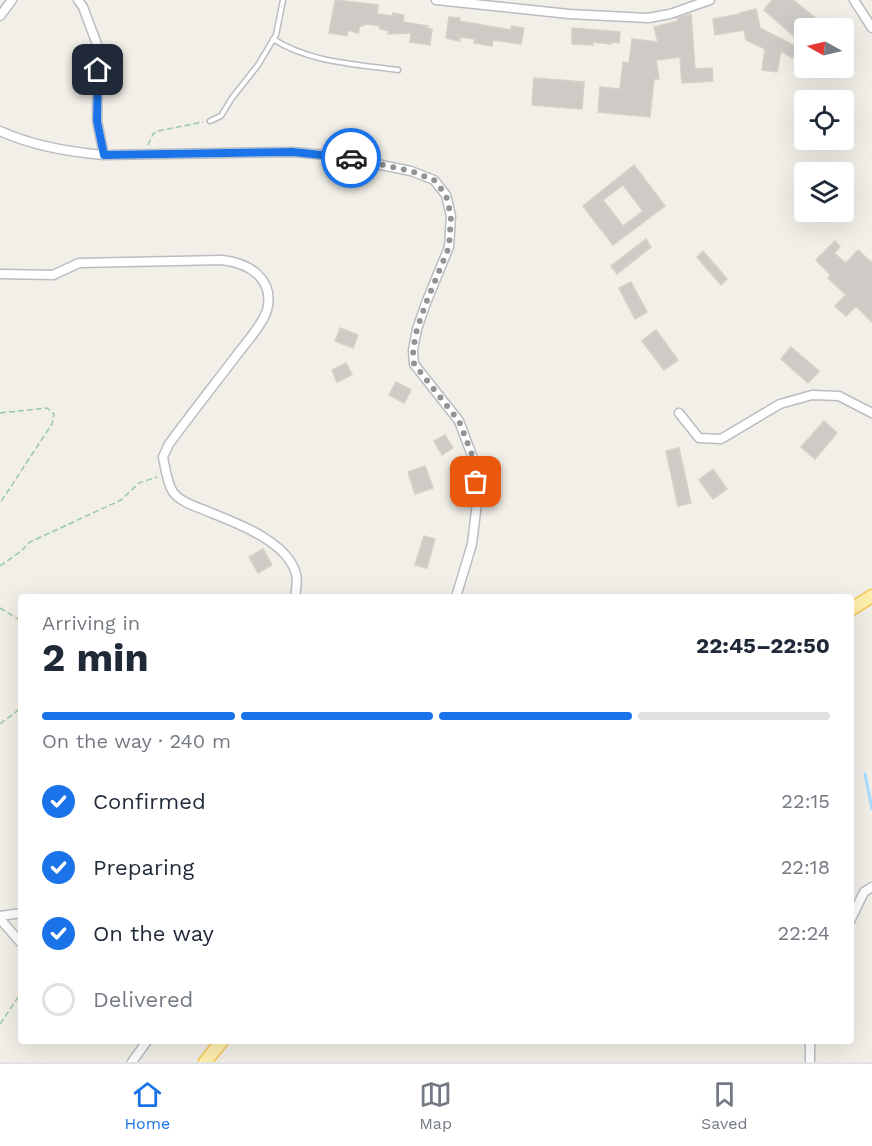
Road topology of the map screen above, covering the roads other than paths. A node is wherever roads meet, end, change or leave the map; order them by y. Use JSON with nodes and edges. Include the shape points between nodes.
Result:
{"nodes":[{"id":1,"x":12,"y":0,"type":"edge"},
{"id":2,"x":78,"y":0,"type":"edge"},
{"id":3,"x":283,"y":0,"type":"edge"},
{"id":4,"x":436,"y":0,"type":"edge"},
{"id":5,"x":710,"y":0,"type":"edge"},
{"id":6,"x":854,"y":0,"type":"edge"},
{"id":7,"x":0,"y":16,"type":"edge"},
{"id":8,"x":872,"y":28,"type":"edge"},
{"id":9,"x":273,"y":39,"type":"junction"},
{"id":10,"x":399,"y":70,"type":"dead end"},
{"id":11,"x":210,"y":121,"type":"road end"},
{"id":12,"x":0,"y":131,"type":"edge"},
{"id":13,"x":104,"y":155,"type":"junction"},
{"id":14,"x":0,"y":274,"type":"edge"},
{"id":15,"x":679,"y":413,"type":"dead end"},
{"id":16,"x":872,"y":413,"type":"edge"},
{"id":17,"x":295,"y":594,"type":"edge"},
{"id":18,"x":457,"y":594,"type":"edge"},
{"id":19,"x":872,"y":596,"type":"edge"},
{"id":20,"x":854,"y":607,"type":"edge"},
{"id":21,"x":872,"y":887,"type":"edge"},
{"id":22,"x":854,"y":913,"type":"edge"},
{"id":23,"x":18,"y":914,"type":"edge"},
{"id":24,"x":0,"y":917,"type":"edge"},
{"id":25,"x":18,"y":939,"type":"edge"},
{"id":26,"x":145,"y":1044,"type":"edge"},
{"id":27,"x":219,"y":1044,"type":"edge"},
{"id":28,"x":810,"y":1044,"type":"edge"},
{"id":29,"x":132,"y":1062,"type":"edge"},
{"id":30,"x":204,"y":1062,"type":"edge"},
{"id":31,"x":810,"y":1062,"type":"edge"}],
"edges":[{"from":1,"to":7,"type":"street"},
{"from":2,"to":13,"type":"street","via":[[98,47],[97,121]]},
{"from":3,"to":9,"type":"lane"},
{"from":4,"to":5,"type":"street","via":[[648,18]]},
{"from":6,"to":8,"type":"street"},
{"from":9,"to":10,"type":"lane","via":[[312,57]]},
{"from":9,"to":11,"type":"lane","via":[[227,109]]},
{"from":12,"to":13,"type":"street","via":[[24,142]]},
{"from":13,"to":18,"type":"street","via":[[293,152],[337,156],[411,171],[434,180],[446,195],[451,216],[449,247],[426,303],[413,350],[414,364],[459,421],[474,460],[477,503],[472,544]]},
{"from":14,"to":17,"type":"street","via":[[53,275],[79,263],[222,260],[239,262],[265,283],[269,297],[267,312],[163,457],[173,492],[275,545],[292,564]]},
{"from":15,"to":16,"type":"street","via":[[699,438],[721,440],[780,404],[812,395],[839,396]]},
{"from":19,"to":20,"type":"main road"},
{"from":21,"to":22,"type":"street","via":[[864,892]]},
{"from":23,"to":24,"type":"street"},
{"from":24,"to":25,"type":"street"},
{"from":26,"to":29,"type":"street"},
{"from":27,"to":30,"type":"main road"},
{"from":28,"to":31,"type":"street"}]}
